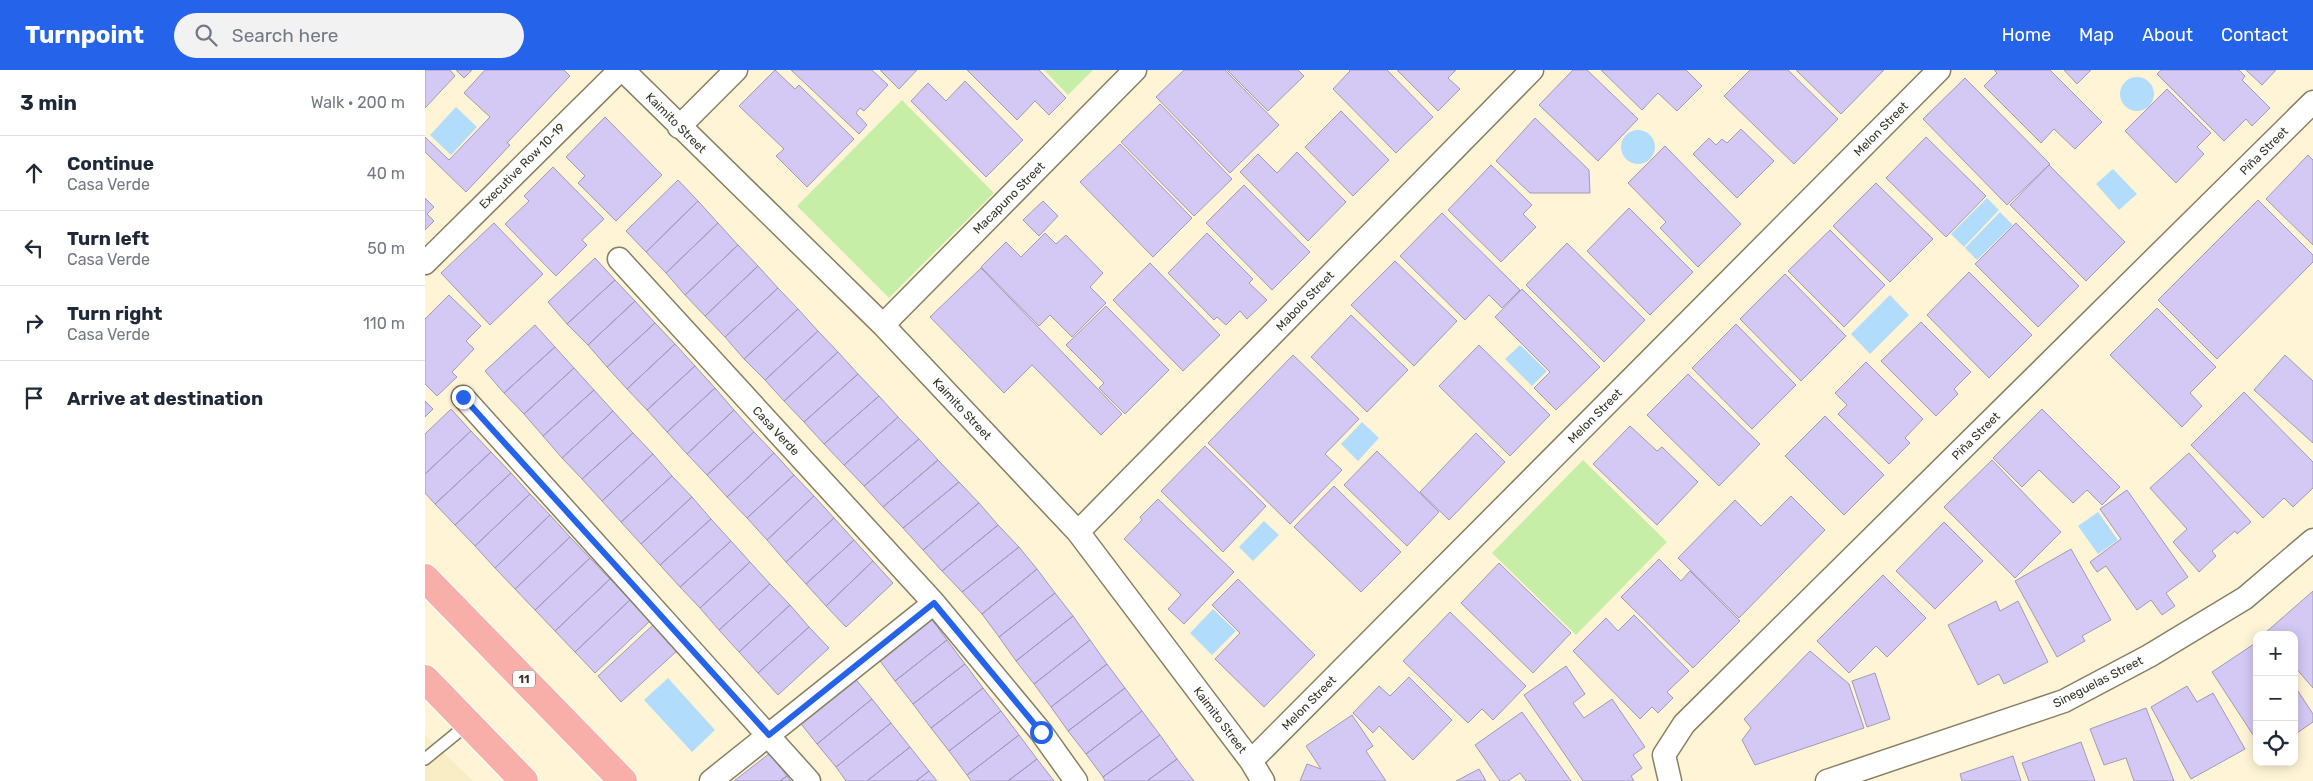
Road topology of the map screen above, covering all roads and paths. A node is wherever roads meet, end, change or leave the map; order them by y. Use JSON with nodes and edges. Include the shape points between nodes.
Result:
{"nodes":[{"id":1,"x":622,"y":70,"type":"edge"},
{"id":2,"x":736,"y":70,"type":"edge"},
{"id":3,"x":1135,"y":70,"type":"edge"},
{"id":4,"x":1532,"y":70,"type":"edge"},
{"id":5,"x":1939,"y":70,"type":"edge"},
{"id":6,"x":2313,"y":102,"type":"edge"},
{"id":7,"x":679,"y":127,"type":"junction"},
{"id":8,"x":619,"y":259,"type":"dead end"},
{"id":9,"x":425,"y":263,"type":"edge"},
{"id":10,"x":883,"y":325,"type":"junction"},
{"id":11,"x":463,"y":397,"type":"dead end"},
{"id":12,"x":1078,"y":532,"type":"junction"},
{"id":13,"x":2313,"y":540,"type":"edge"},
{"id":14,"x":425,"y":578,"type":"edge"},
{"id":15,"x":934,"y":603,"type":"junction"},
{"id":16,"x":425,"y":679,"type":"edge"},
{"id":17,"x":469,"y":723,"type":"junction"},
{"id":18,"x":769,"y":735,"type":"junction"},
{"id":19,"x":425,"y":759,"type":"edge"},
{"id":20,"x":1251,"y":761,"type":"junction"},
{"id":21,"x":524,"y":781,"type":"edge"},
{"id":22,"x":623,"y":781,"type":"edge"},
{"id":23,"x":711,"y":781,"type":"edge"},
{"id":24,"x":809,"y":781,"type":"edge"},
{"id":25,"x":1076,"y":781,"type":"edge"},
{"id":26,"x":1263,"y":781,"type":"edge"},
{"id":27,"x":1671,"y":781,"type":"edge"},
{"id":28,"x":1827,"y":781,"type":"edge"}],
"edges":[{"from":1,"to":7,"type":"street","name":"Kaimito Street"},
{"from":1,"to":9,"type":"street","name":"Executive Row 10-19"},
{"from":2,"to":7,"type":"street"},
{"from":3,"to":10,"type":"street","name":"Macapuno Street"},
{"from":4,"to":12,"type":"street","name":"Mabolo Street"},
{"from":5,"to":20,"type":"street","name":"Melon Street"},
{"from":6,"to":27,"type":"street","name":"Piña Street","via":[[1684,724],[1664,755]]},
{"from":7,"to":10,"type":"street","name":"Kaimito Street"},
{"from":8,"to":15,"type":"street","name":"Casa Verde"},
{"from":10,"to":12,"type":"street","name":"Kaimito Street"},
{"from":11,"to":18,"type":"street"},
{"from":12,"to":20,"type":"street","name":"Kaimito Street"},
{"from":13,"to":28,"type":"street","name":"Sineguelas Street","via":[[2245,598],[2064,702]]},
{"from":14,"to":22,"type":"main road","number":"11"},
{"from":15,"to":18,"type":"street"},
{"from":15,"to":25,"type":"street","name":"Casa Verde","via":[[1041,732]]},
{"from":16,"to":17,"type":"main road"},
{"from":17,"to":19,"type":"lane"},
{"from":17,"to":21,"type":"main road"},
{"from":18,"to":23,"type":"street"},
{"from":18,"to":24,"type":"street"},
{"from":20,"to":26,"type":"street","name":"Kaimito Street"}]}
